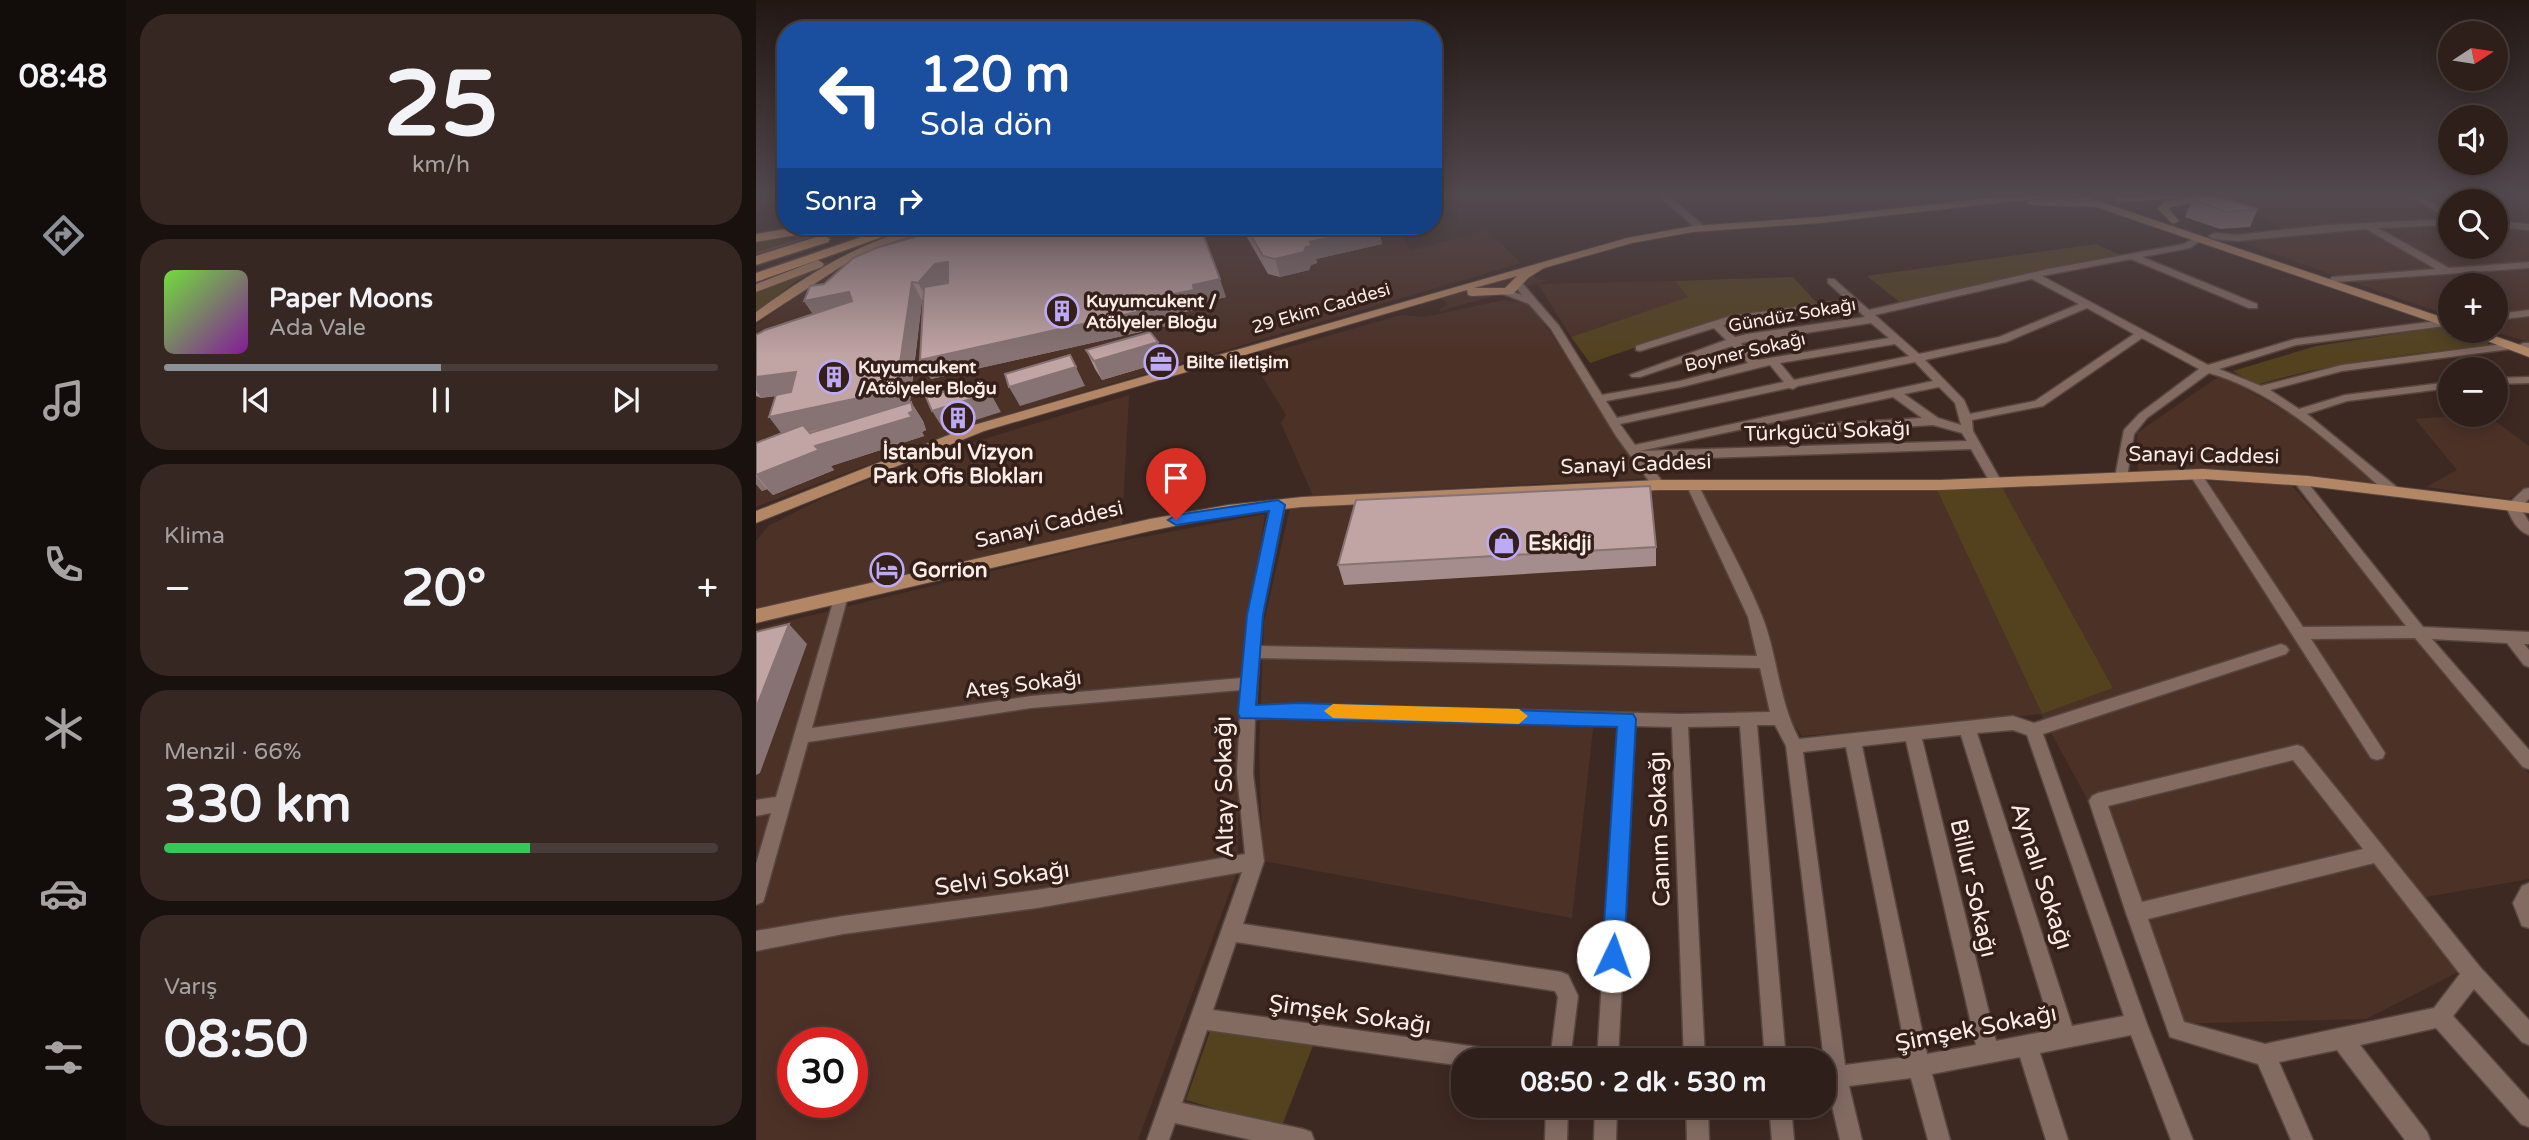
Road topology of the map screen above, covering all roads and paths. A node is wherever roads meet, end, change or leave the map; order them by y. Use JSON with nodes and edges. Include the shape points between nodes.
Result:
{"nodes":[{"id":1,"x":797,"y":248,"type":"edge"},
{"id":2,"x":817,"y":248,"type":"edge"},
{"id":3,"x":842,"y":248,"type":"edge"},
{"id":4,"x":858,"y":248,"type":"edge"},
{"id":5,"x":871,"y":248,"type":"edge"},
{"id":6,"x":1607,"y":248,"type":"edge"},
{"id":7,"x":1622,"y":248,"type":"edge"},
{"id":8,"x":2176,"y":248,"type":"edge"},
{"id":9,"x":2229,"y":248,"type":"edge"},
{"id":10,"x":2255,"y":248,"type":"edge"},
{"id":11,"x":2407,"y":248,"type":"edge"},
{"id":12,"x":2133,"y":257,"type":"junction"},
{"id":13,"x":756,"y":261,"type":"edge"},
{"id":14,"x":2529,"y":265,"type":"edge"},
{"id":15,"x":756,"y":267,"type":"edge"},
{"id":16,"x":2449,"y":272,"type":"junction"},
{"id":17,"x":2034,"y":276,"type":"junction"},
{"id":18,"x":756,"y":278,"type":"edge"},
{"id":19,"x":2336,"y":279,"type":"junction"},
{"id":20,"x":1831,"y":281,"type":"dead end"},
{"id":21,"x":1499,"y":285,"type":"junction"},
{"id":22,"x":1520,"y":285,"type":"junction"},
{"id":23,"x":756,"y":288,"type":"edge"},
{"id":24,"x":1533,"y":302,"type":"junction"},
{"id":25,"x":1857,"y":302,"type":"junction"},
{"id":26,"x":2086,"y":306,"type":"junction"},
{"id":27,"x":2253,"y":306,"type":"dead end"},
{"id":28,"x":2529,"y":313,"type":"edge"},
{"id":29,"x":1872,"y":316,"type":"junction"},
{"id":30,"x":2508,"y":316,"type":"edge"},
{"id":31,"x":756,"y":318,"type":"edge"},
{"id":32,"x":2438,"y":318,"type":"edge"},
{"id":33,"x":2438,"y":319,"type":"edge"},
{"id":34,"x":1715,"y":323,"type":"junction"},
{"id":35,"x":2438,"y":323,"type":"edge"},
{"id":36,"x":2141,"y":334,"type":"junction"},
{"id":37,"x":1898,"y":340,"type":"junction"},
{"id":38,"x":1734,"y":342,"type":"junction"},
{"id":39,"x":1640,"y":348,"type":"dead end"},
{"id":40,"x":2524,"y":348,"type":"edge"},
{"id":41,"x":1918,"y":359,"type":"junction"},
{"id":42,"x":1773,"y":361,"type":"junction"},
{"id":43,"x":1756,"y":364,"type":"junction"},
{"id":44,"x":2207,"y":369,"type":"junction"},
{"id":45,"x":1636,"y":375,"type":"dead end"},
{"id":46,"x":2529,"y":380,"type":"edge"},
{"id":47,"x":2508,"y":381,"type":"edge"},
{"id":48,"x":1941,"y":383,"type":"junction"},
{"id":49,"x":1681,"y":384,"type":"junction"},
{"id":50,"x":1793,"y":386,"type":"junction"},
{"id":51,"x":2438,"y":386,"type":"edge"},
{"id":52,"x":2258,"y":390,"type":"junction"},
{"id":53,"x":1895,"y":393,"type":"junction"},
{"id":54,"x":1599,"y":399,"type":"junction"},
{"id":55,"x":1694,"y":406,"type":"junction"},
{"id":56,"x":1809,"y":412,"type":"junction"},
{"id":57,"x":2297,"y":414,"type":"junction"},
{"id":58,"x":1966,"y":418,"type":"junction"},
{"id":59,"x":1934,"y":421,"type":"junction"},
{"id":60,"x":1613,"y":422,"type":"junction"},
{"id":61,"x":1819,"y":428,"type":"junction"},
{"id":62,"x":1967,"y":431,"type":"junction"},
{"id":63,"x":1974,"y":445,"type":"junction"},
{"id":64,"x":1826,"y":451,"type":"junction"},
{"id":65,"x":1636,"y":453,"type":"junction"},
{"id":66,"x":2196,"y":475,"type":"junction"},
{"id":67,"x":2121,"y":477,"type":"junction"},
{"id":68,"x":2299,"y":480,"type":"junction"},
{"id":69,"x":1995,"y":481,"type":"junction"},
{"id":70,"x":1692,"y":484,"type":"junction"},
{"id":71,"x":1659,"y":485,"type":"junction"},
{"id":72,"x":831,"y":486,"type":"junction"},
{"id":73,"x":2394,"y":492,"type":"junction"},
{"id":74,"x":2529,"y":492,"type":"edge"},
{"id":75,"x":1278,"y":505,"type":"junction"},
{"id":76,"x":2521,"y":507,"type":"edge"},
{"id":77,"x":756,"y":517,"type":"edge"},
{"id":78,"x":756,"y":525,"type":"edge"},
{"id":79,"x":2529,"y":530,"type":"edge"},
{"id":80,"x":841,"y":596,"type":"junction"},
{"id":81,"x":756,"y":616,"type":"edge"},
{"id":82,"x":2418,"y":632,"type":"junction"},
{"id":83,"x":2299,"y":633,"type":"junction"},
{"id":84,"x":2511,"y":638,"type":"junction"},
{"id":85,"x":2529,"y":638,"type":"edge"},
{"id":86,"x":2281,"y":650,"type":"dead end"},
{"id":87,"x":1253,"y":652,"type":"junction"},
{"id":88,"x":2529,"y":660,"type":"edge"},
{"id":89,"x":1768,"y":662,"type":"junction"},
{"id":90,"x":1251,"y":683,"type":"junction"},
{"id":91,"x":1247,"y":713,"type":"junction"},
{"id":92,"x":1780,"y":718,"type":"junction"},
{"id":93,"x":1627,"y":719,"type":"junction"},
{"id":94,"x":1748,"y":719,"type":"junction"},
{"id":95,"x":1680,"y":721,"type":"junction"},
{"id":96,"x":1968,"y":730,"type":"junction"},
{"id":97,"x":2034,"y":730,"type":"junction"},
{"id":98,"x":1913,"y":735,"type":"junction"},
{"id":99,"x":801,"y":736,"type":"junction"},
{"id":100,"x":1853,"y":740,"type":"junction"},
{"id":101,"x":1794,"y":746,"type":"junction"},
{"id":102,"x":2376,"y":754,"type":"dead end"},
{"id":103,"x":2529,"y":762,"type":"edge"},
{"id":104,"x":782,"y":803,"type":"junction"},
{"id":105,"x":756,"y":808,"type":"edge"},
{"id":106,"x":2378,"y":854,"type":"junction"},
{"id":107,"x":1255,"y":862,"type":"junction"},
{"id":108,"x":2529,"y":892,"type":"edge"},
{"id":109,"x":756,"y":896,"type":"edge"},
{"id":110,"x":2135,"y":914,"type":"junction"},
{"id":111,"x":2529,"y":919,"type":"edge"},
{"id":112,"x":1230,"y":932,"type":"junction"},
{"id":113,"x":756,"y":941,"type":"edge"},
{"id":114,"x":2473,"y":974,"type":"junction"},
{"id":115,"x":2440,"y":1017,"type":"junction"},
{"id":116,"x":1200,"y":1019,"type":"junction"},
{"id":117,"x":2137,"y":1024,"type":"junction"},
{"id":118,"x":2529,"y":1035,"type":"edge"},
{"id":119,"x":2066,"y":1038,"type":"junction"},
{"id":120,"x":2342,"y":1039,"type":"junction"},
{"id":121,"x":2027,"y":1046,"type":"junction"},
{"id":122,"x":1562,"y":1048,"type":"edge"},
{"id":123,"x":1608,"y":1048,"type":"edge"},
{"id":124,"x":1694,"y":1048,"type":"edge"},
{"id":125,"x":1775,"y":1048,"type":"edge"},
{"id":126,"x":1827,"y":1048,"type":"edge"},
{"id":127,"x":1988,"y":1053,"type":"junction"},
{"id":128,"x":1451,"y":1054,"type":"edge"},
{"id":129,"x":2265,"y":1055,"type":"junction"},
{"id":130,"x":1919,"y":1066,"type":"junction"},
{"id":131,"x":1836,"y":1077,"type":"edge"},
{"id":132,"x":1836,"y":1096,"type":"edge"},
{"id":133,"x":1169,"y":1111,"type":"junction"},
{"id":134,"x":2529,"y":1116,"type":"edge"},
{"id":135,"x":1557,"y":1118,"type":"edge"},
{"id":136,"x":1606,"y":1118,"type":"edge"},
{"id":137,"x":1697,"y":1118,"type":"edge"},
{"id":138,"x":1781,"y":1118,"type":"edge"},
{"id":139,"x":1158,"y":1140,"type":"edge"},
{"id":140,"x":1303,"y":1140,"type":"edge"},
{"id":141,"x":1556,"y":1140,"type":"edge"},
{"id":142,"x":1605,"y":1140,"type":"edge"},
{"id":143,"x":1698,"y":1140,"type":"edge"},
{"id":144,"x":1783,"y":1140,"type":"edge"},
{"id":145,"x":1851,"y":1140,"type":"edge"},
{"id":146,"x":1939,"y":1140,"type":"edge"},
{"id":147,"x":2057,"y":1140,"type":"edge"},
{"id":148,"x":2182,"y":1140,"type":"edge"},
{"id":149,"x":2302,"y":1140,"type":"edge"},
{"id":150,"x":2419,"y":1140,"type":"edge"}],
"edges":[{"from":1,"to":13,"type":"highway"},
{"from":2,"to":15,"type":"highway"},
{"from":3,"to":18,"type":"highway"},
{"from":4,"to":23,"type":"main road"},
{"from":5,"to":31,"type":"main road","via":[[820,271]]},
{"from":6,"to":21,"type":"main road"},
{"from":7,"to":22,"type":"main road","via":[[1533,270],[1523,276]]},
{"from":8,"to":12,"type":"street","name":"Gündüz Sokağı"},
{"from":9,"to":33,"type":"main road"},
{"from":10,"to":19,"type":"main road"},
{"from":11,"to":16,"type":"street"},
{"from":12,"to":17,"type":"street","name":"Gündüz Sokağı"},
{"from":12,"to":27,"type":"street"},
{"from":14,"to":16,"type":"street"},
{"from":16,"to":19,"type":"street"},
{"from":17,"to":26,"type":"street"},
{"from":17,"to":29,"type":"street","name":"Gündüz Sokağı"},
{"from":19,"to":32,"type":"main road"},
{"from":20,"to":25,"type":"street"},
{"from":21,"to":22,"type":"main road"},
{"from":21,"to":24,"type":"street"},
{"from":21,"to":72,"type":"main road","name":"29 Ekim Caddesi","via":[[1436,296],[979,428]]},
{"from":22,"to":24,"type":"street"},
{"from":24,"to":54,"type":"street","via":[[1576,358]]},
{"from":25,"to":29,"type":"street"},
{"from":25,"to":34,"type":"street"},
{"from":26,"to":36,"type":"street"},
{"from":26,"to":41,"type":"street","via":[[2002,340]]},
{"from":28,"to":30,"type":"street"},
{"from":29,"to":37,"type":"street"},
{"from":29,"to":38,"type":"street","name":"Gündüz Sokağı"},
{"from":34,"to":38,"type":"street"},
{"from":34,"to":39,"type":"street"},
{"from":35,"to":44,"type":"street","via":[[2295,342]]},
{"from":36,"to":44,"type":"street"},
{"from":36,"to":58,"type":"street","via":[[2039,404]]},
{"from":37,"to":41,"type":"street"},
{"from":37,"to":42,"type":"street","name":"Boyner Sokağı"},
{"from":38,"to":43,"type":"street"},
{"from":38,"to":45,"type":"street","name":"Gündüz Sokağı"},
{"from":40,"to":52,"type":"street","via":[[2342,368]]},
{"from":41,"to":48,"type":"street"},
{"from":41,"to":50,"type":"street"},
{"from":42,"to":43,"type":"street","name":"Boyner Sokağı"},
{"from":42,"to":50,"type":"street"},
{"from":43,"to":49,"type":"street","name":"Boyner Sokağı"},
{"from":44,"to":52,"type":"street","via":[[2224,372]]},
{"from":44,"to":67,"type":"street","via":[[2143,416],[2128,433]]},
{"from":46,"to":47,"type":"street"},
{"from":48,"to":53,"type":"street"},
{"from":48,"to":58,"type":"street","via":[[1960,402]]},
{"from":49,"to":54,"type":"street","name":"Boyner Sokağı"},
{"from":49,"to":55,"type":"street"},
{"from":50,"to":55,"type":"street"},
{"from":51,"to":57,"type":"street","via":[[2345,398]]},
{"from":52,"to":57,"type":"street"},
{"from":53,"to":56,"type":"street"},
{"from":53,"to":59,"type":"street"},
{"from":54,"to":60,"type":"street"},
{"from":55,"to":60,"type":"street"},
{"from":56,"to":61,"type":"street"},
{"from":56,"to":65,"type":"street"},
{"from":57,"to":73,"type":"street"},
{"from":58,"to":62,"type":"street"},
{"from":59,"to":61,"type":"street"},
{"from":59,"to":62,"type":"street"},
{"from":60,"to":65,"type":"street"},
{"from":61,"to":64,"type":"street"},
{"from":62,"to":63,"type":"street"},
{"from":63,"to":64,"type":"street","name":"Türkgücü Sokağı"},
{"from":63,"to":69,"type":"street"},
{"from":64,"to":65,"type":"street","name":"Türkgücü Sokağı"},
{"from":65,"to":71,"type":"street"},
{"from":66,"to":67,"type":"main road","name":"Sanayi Caddesi"},
{"from":66,"to":68,"type":"main road","name":"Sanayi Caddesi"},
{"from":66,"to":83,"type":"street"},
{"from":67,"to":69,"type":"main road","name":"Sanayi Caddesi"},
{"from":68,"to":73,"type":"main road","name":"Sanayi Caddesi"},
{"from":68,"to":82,"type":"street"},
{"from":69,"to":70,"type":"main road","name":"Sanayi Caddesi"},
{"from":70,"to":71,"type":"main road","name":"Sanayi Caddesi"},
{"from":70,"to":89,"type":"street","via":[[1755,617]]},
{"from":71,"to":75,"type":"main road","name":"Sanayi Caddesi"},
{"from":72,"to":77,"type":"main road","name":"29 Ekim Caddesi"},
{"from":72,"to":78,"type":"main road","name":"29 Ekim Caddesi"},
{"from":73,"to":76,"type":"main road","name":"Sanayi Caddesi"},
{"from":74,"to":76,"type":"street"},
{"from":75,"to":80,"type":"main road","name":"Sanayi Caddesi","via":[[1150,525]]},
{"from":75,"to":87,"type":"street","name":"Altay Sokağı","via":[[1255,615]]},
{"from":76,"to":79,"type":"street","via":[[2519,520]]},
{"from":80,"to":81,"type":"main road","name":"Sanayi Caddesi"},
{"from":80,"to":99,"type":"street"},
{"from":82,"to":83,"type":"street"},
{"from":82,"to":84,"type":"street"},
{"from":82,"to":103,"type":"street"},
{"from":83,"to":102,"type":"street"},
{"from":84,"to":85,"type":"street"},
{"from":84,"to":88,"type":"street"},
{"from":86,"to":97,"type":"street"},
{"from":87,"to":89,"type":"street"},
{"from":87,"to":90,"type":"street","name":"Altay Sokağı"},
{"from":89,"to":92,"type":"street"},
{"from":90,"to":91,"type":"street","name":"Altay Sokağı"},
{"from":90,"to":99,"type":"street","name":"Ateş Sokağı","via":[[1031,702]]},
{"from":91,"to":93,"type":"street","via":[[1313,710]]},
{"from":91,"to":107,"type":"street","name":"Altay Sokağı","via":[[1245,774]]},
{"from":92,"to":94,"type":"street"},
{"from":92,"to":101,"type":"street"},
{"from":93,"to":95,"type":"street"},
{"from":93,"to":123,"type":"street"},
{"from":94,"to":95,"type":"street"},
{"from":94,"to":125,"type":"street"},
{"from":95,"to":124,"type":"street","name":"Canım Sokağı"},
{"from":96,"to":97,"type":"street","via":[[2014,723]]},
{"from":96,"to":98,"type":"street"},
{"from":96,"to":119,"type":"street","name":"Aynalı Sokağı"},
{"from":97,"to":117,"type":"street"},
{"from":98,"to":100,"type":"street"},
{"from":98,"to":127,"type":"street","name":"Billur Sokağı"},
{"from":99,"to":104,"type":"street"},
{"from":100,"to":101,"type":"street"},
{"from":100,"to":130,"type":"street"},
{"from":101,"to":126,"type":"street"},
{"from":104,"to":105,"type":"street"},
{"from":104,"to":109,"type":"street"},
{"from":106,"to":110,"type":"street"},
{"from":106,"to":110,"type":"street","via":[[2297,752],[2098,801]]},
{"from":106,"to":114,"type":"street"},
{"from":107,"to":112,"type":"street","name":"Altay Sokağı"},
{"from":107,"to":113,"type":"street","name":"Selvi Sokağı"},
{"from":108,"to":111,"type":"street","via":[[2522,903]]},
{"from":110,"to":129,"type":"street","via":[[2177,1030]]},
{"from":112,"to":116,"type":"street","name":"Altay Sokağı"},
{"from":112,"to":122,"type":"street","via":[[1561,982],[1568,996]]},
{"from":114,"to":115,"type":"street"},
{"from":114,"to":118,"type":"street"},
{"from":115,"to":120,"type":"street"},
{"from":115,"to":134,"type":"street"},
{"from":116,"to":128,"type":"street","name":"Şimşek Sokağı"},
{"from":116,"to":133,"type":"street","name":"Altay Sokağı"},
{"from":117,"to":119,"type":"street","name":"Şimşek Sokağı"},
{"from":117,"to":148,"type":"street"},
{"from":119,"to":121,"type":"street","name":"Şimşek Sokağı"},
{"from":120,"to":129,"type":"street"},
{"from":120,"to":150,"type":"street"},
{"from":121,"to":127,"type":"street","name":"Şimşek Sokağı"},
{"from":121,"to":147,"type":"street"},
{"from":127,"to":130,"type":"street","name":"Şimşek Sokağı"},
{"from":129,"to":149,"type":"street"},
{"from":130,"to":131,"type":"street","name":"Şimşek Sokağı"},
{"from":130,"to":146,"type":"street"},
{"from":132,"to":145,"type":"street"},
{"from":133,"to":139,"type":"street","name":"Altay Sokağı"},
{"from":133,"to":140,"type":"street"},
{"from":135,"to":141,"type":"street"},
{"from":136,"to":142,"type":"street"},
{"from":137,"to":143,"type":"street"},
{"from":138,"to":144,"type":"street"}]}
